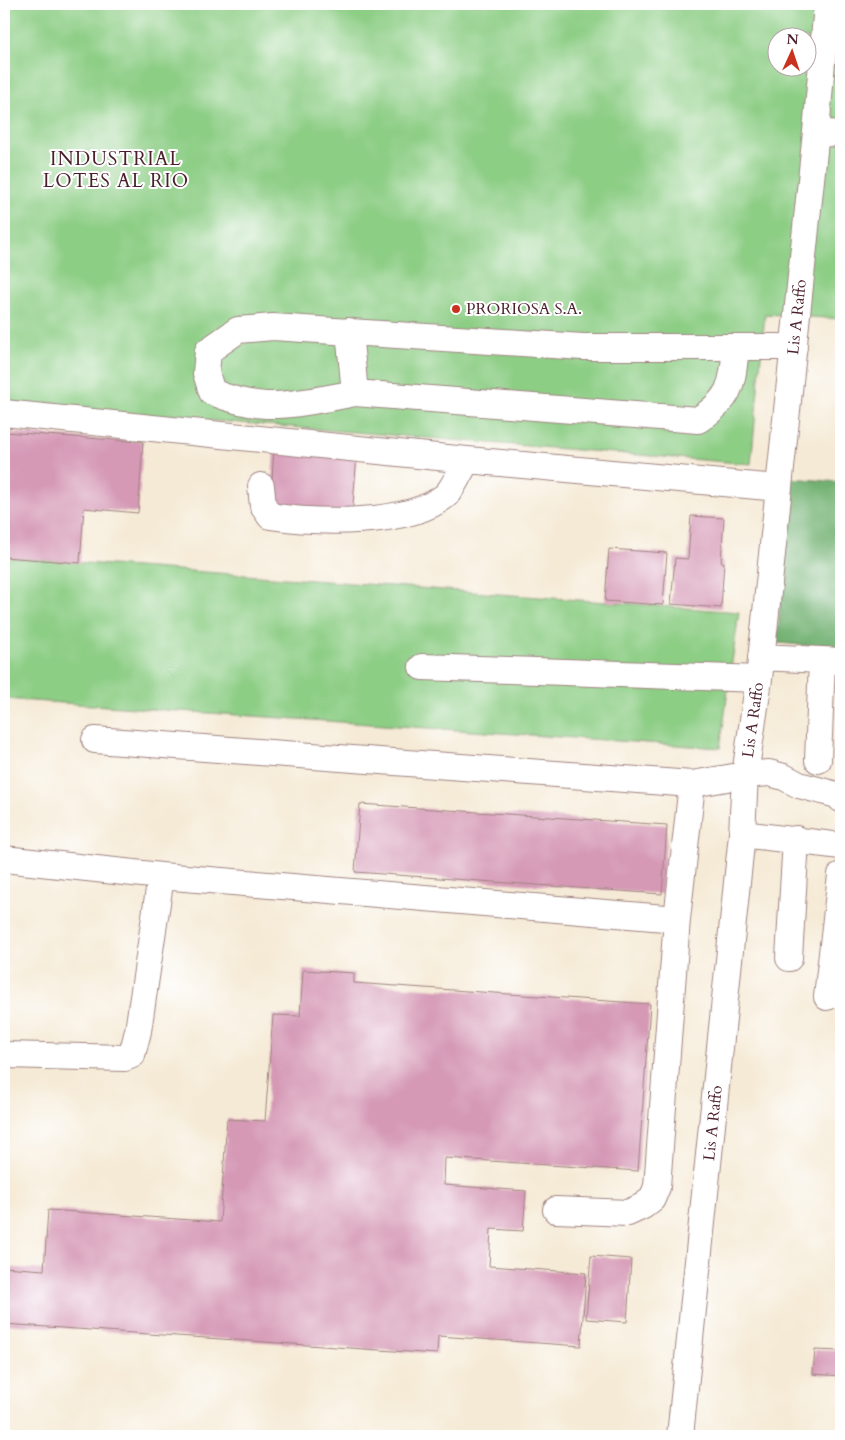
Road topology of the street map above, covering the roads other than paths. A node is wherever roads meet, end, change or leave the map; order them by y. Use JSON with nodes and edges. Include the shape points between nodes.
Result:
{"nodes":[{"id":1,"x":827,"y":4,"type":"edge"},
{"id":2,"x":829,"y":133,"type":"edge"},
{"id":3,"x":349,"y":331,"type":"junction"},
{"id":4,"x":736,"y":347,"type":"junction"},
{"id":5,"x":794,"y":347,"type":"junction"},
{"id":6,"x":355,"y":393,"type":"junction"},
{"id":7,"x":4,"y":414,"type":"edge"},
{"id":8,"x":467,"y":460,"type":"junction"},
{"id":9,"x":261,"y":486,"type":"dead end"},
{"id":10,"x":778,"y":488,"type":"junction"},
{"id":11,"x":832,"y":660,"type":"edge"},
{"id":12,"x":422,"y":666,"type":"dead end"},
{"id":13,"x":760,"y":668,"type":"junction"},
{"id":14,"x":95,"y":740,"type":"dead end"},
{"id":15,"x":818,"y":760,"type":"dead end"},
{"id":16,"x":745,"y":775,"type":"junction"},
{"id":17,"x":692,"y":784,"type":"junction"},
{"id":18,"x":841,"y":799,"type":"edge"},
{"id":19,"x":742,"y":834,"type":"junction"},
{"id":20,"x":796,"y":840,"type":"junction"},
{"id":21,"x":841,"y":846,"type":"edge"},
{"id":22,"x":4,"y":859,"type":"edge"},
{"id":23,"x":841,"y":875,"type":"edge"},
{"id":24,"x":161,"y":876,"type":"junction"},
{"id":25,"x":677,"y":919,"type":"junction"},
{"id":26,"x":789,"y":958,"type":"dead end"},
{"id":27,"x":827,"y":997,"type":"dead end"},
{"id":28,"x":4,"y":1055,"type":"edge"},
{"id":29,"x":556,"y":1210,"type":"dead end"},
{"id":30,"x":680,"y":1436,"type":"edge"}],
"edges":[{"from":1,"to":2,"type":"street","name":"Lis A Raffo"},
{"from":2,"to":5,"type":"street","name":"Lis A Raffo"},
{"from":3,"to":4,"type":"street","via":[[583,347]]},
{"from":3,"to":6,"type":"street"},
{"from":3,"to":6,"type":"street","via":[[273,326],[238,330],[208,351],[206,373],[212,392],[231,400],[266,405]]},
{"from":4,"to":5,"type":"street"},
{"from":4,"to":6,"type":"street","via":[[734,373],[727,395],[698,420]]},
{"from":5,"to":10,"type":"street","name":"Lis A Raffo"},
{"from":7,"to":8,"type":"street"},
{"from":8,"to":9,"type":"street","via":[[446,495],[420,510],[388,516],[346,521],[270,516],[263,506]]},
{"from":8,"to":10,"type":"street"},
{"from":10,"to":13,"type":"street","name":"Lis A Raffo"},
{"from":11,"to":13,"type":"street"},
{"from":11,"to":15,"type":"street"},
{"from":12,"to":13,"type":"street"},
{"from":13,"to":16,"type":"street","name":"Lis A Raffo"},
{"from":14,"to":17,"type":"street"},
{"from":16,"to":17,"type":"street"},
{"from":16,"to":18,"type":"street","via":[[777,775]]},
{"from":16,"to":19,"type":"street","name":"Lis A Raffo"},
{"from":17,"to":25,"type":"street"},
{"from":19,"to":20,"type":"street"},
{"from":19,"to":30,"type":"street","name":"Lis A Raffo"},
{"from":20,"to":21,"type":"street"},
{"from":20,"to":26,"type":"street"},
{"from":22,"to":24,"type":"street"},
{"from":23,"to":27,"type":"street"},
{"from":24,"to":25,"type":"street"},
{"from":24,"to":28,"type":"street","via":[[132,1055],[125,1058]]},
{"from":25,"to":29,"type":"street","via":[[657,1187],[652,1199],[628,1213]]}]}
